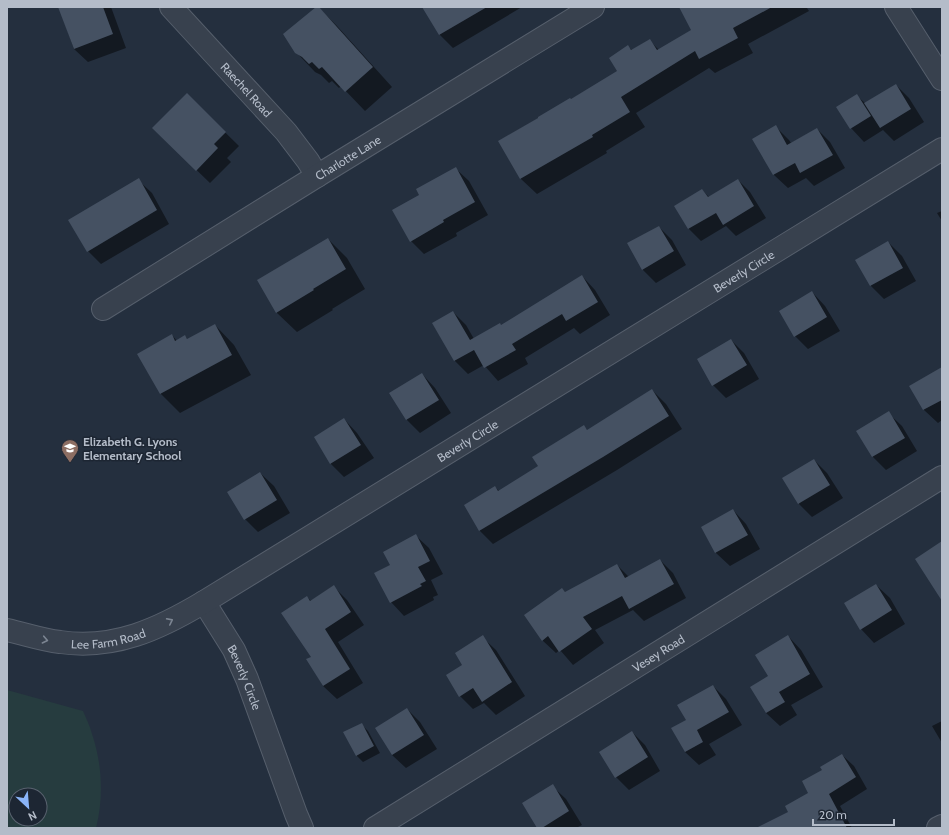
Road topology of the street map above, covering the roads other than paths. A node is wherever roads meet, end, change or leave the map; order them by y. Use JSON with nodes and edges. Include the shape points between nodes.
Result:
{"nodes":[{"id":1,"x":171,"y":7,"type":"edge"},
{"id":2,"x":593,"y":7,"type":"edge"},
{"id":3,"x":896,"y":7,"type":"edge"},
{"id":4,"x":942,"y":78,"type":"edge"},
{"id":5,"x":942,"y":148,"type":"edge"},
{"id":6,"x":317,"y":176,"type":"junction"},
{"id":7,"x":103,"y":309,"type":"dead end"},
{"id":8,"x":942,"y":477,"type":"edge"},
{"id":9,"x":204,"y":602,"type":"junction"},
{"id":10,"x":7,"y":630,"type":"edge"},
{"id":11,"x":942,"y":826,"type":"edge"},
{"id":12,"x":302,"y":828,"type":"edge"},
{"id":13,"x":375,"y":828,"type":"edge"},
{"id":14,"x":938,"y":828,"type":"edge"}],
"edges":[{"from":1,"to":6,"type":"street","name":"Raechel Road","via":[[286,132]]},
{"from":2,"to":6,"type":"street","name":"Charlotte Lane"},
{"from":3,"to":4,"type":"street"},
{"from":5,"to":9,"type":"street","name":"Beverly Circle"},
{"from":6,"to":7,"type":"street","name":"Charlotte Lane"},
{"from":8,"to":13,"type":"street","name":"Vesey Road"},
{"from":10,"to":9,"type":"street","name":"Lee Farm Road","one_way":true,"via":[[61,643],[105,642],[144,633]]},
{"from":9,"to":12,"type":"street","name":"Beverly Circle","via":[[243,669]]},
{"from":11,"to":14,"type":"street"}]}
